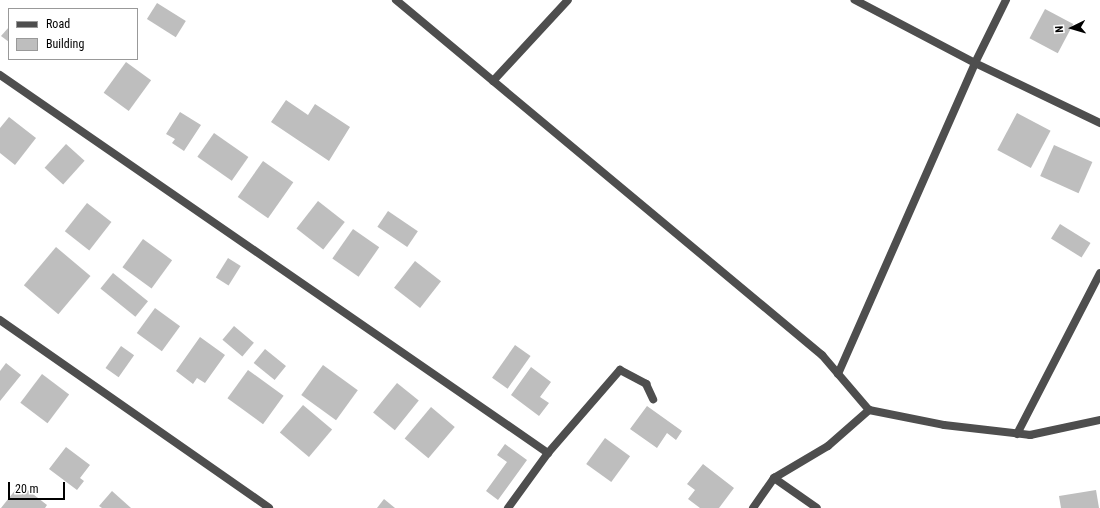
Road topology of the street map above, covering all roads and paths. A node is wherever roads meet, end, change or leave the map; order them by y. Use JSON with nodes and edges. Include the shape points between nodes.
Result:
{"nodes":[{"id":1,"x":396,"y":0,"type":"edge"},
{"id":2,"x":568,"y":0,"type":"edge"},
{"id":3,"x":855,"y":0,"type":"edge"},
{"id":4,"x":1006,"y":0,"type":"edge"},
{"id":5,"x":975,"y":63,"type":"junction"},
{"id":6,"x":0,"y":75,"type":"edge"},
{"id":7,"x":493,"y":80,"type":"junction"},
{"id":8,"x":1100,"y":123,"type":"edge"},
{"id":9,"x":1100,"y":273,"type":"edge"},
{"id":10,"x":0,"y":320,"type":"edge"},
{"id":11,"x":838,"y":374,"type":"junction"},
{"id":12,"x":653,"y":399,"type":"dead end"},
{"id":13,"x":869,"y":410,"type":"junction"},
{"id":14,"x":1100,"y":420,"type":"edge"},
{"id":15,"x":1017,"y":434,"type":"junction"},
{"id":16,"x":548,"y":453,"type":"junction"},
{"id":17,"x":774,"y":478,"type":"junction"},
{"id":18,"x":269,"y":508,"type":"edge"},
{"id":19,"x":508,"y":508,"type":"edge"},
{"id":20,"x":753,"y":508,"type":"edge"},
{"id":21,"x":817,"y":508,"type":"edge"}],
"edges":[{"from":1,"to":7,"type":"street"},
{"from":2,"to":7,"type":"street"},
{"from":3,"to":5,"type":"street"},
{"from":4,"to":5,"type":"street"},
{"from":5,"to":8,"type":"street"},
{"from":5,"to":11,"type":"street"},
{"from":6,"to":16,"type":"street"},
{"from":7,"to":11,"type":"street","via":[[822,355]]},
{"from":9,"to":15,"type":"street"},
{"from":10,"to":18,"type":"street"},
{"from":11,"to":13,"type":"street"},
{"from":12,"to":16,"type":"street","via":[[646,384],[620,370]]},
{"from":13,"to":15,"type":"street","via":[[944,425]]},
{"from":13,"to":17,"type":"street","via":[[828,446]]},
{"from":14,"to":15,"type":"street","via":[[1030,435]]},
{"from":16,"to":19,"type":"street"},
{"from":17,"to":20,"type":"street"},
{"from":17,"to":21,"type":"street"}]}
